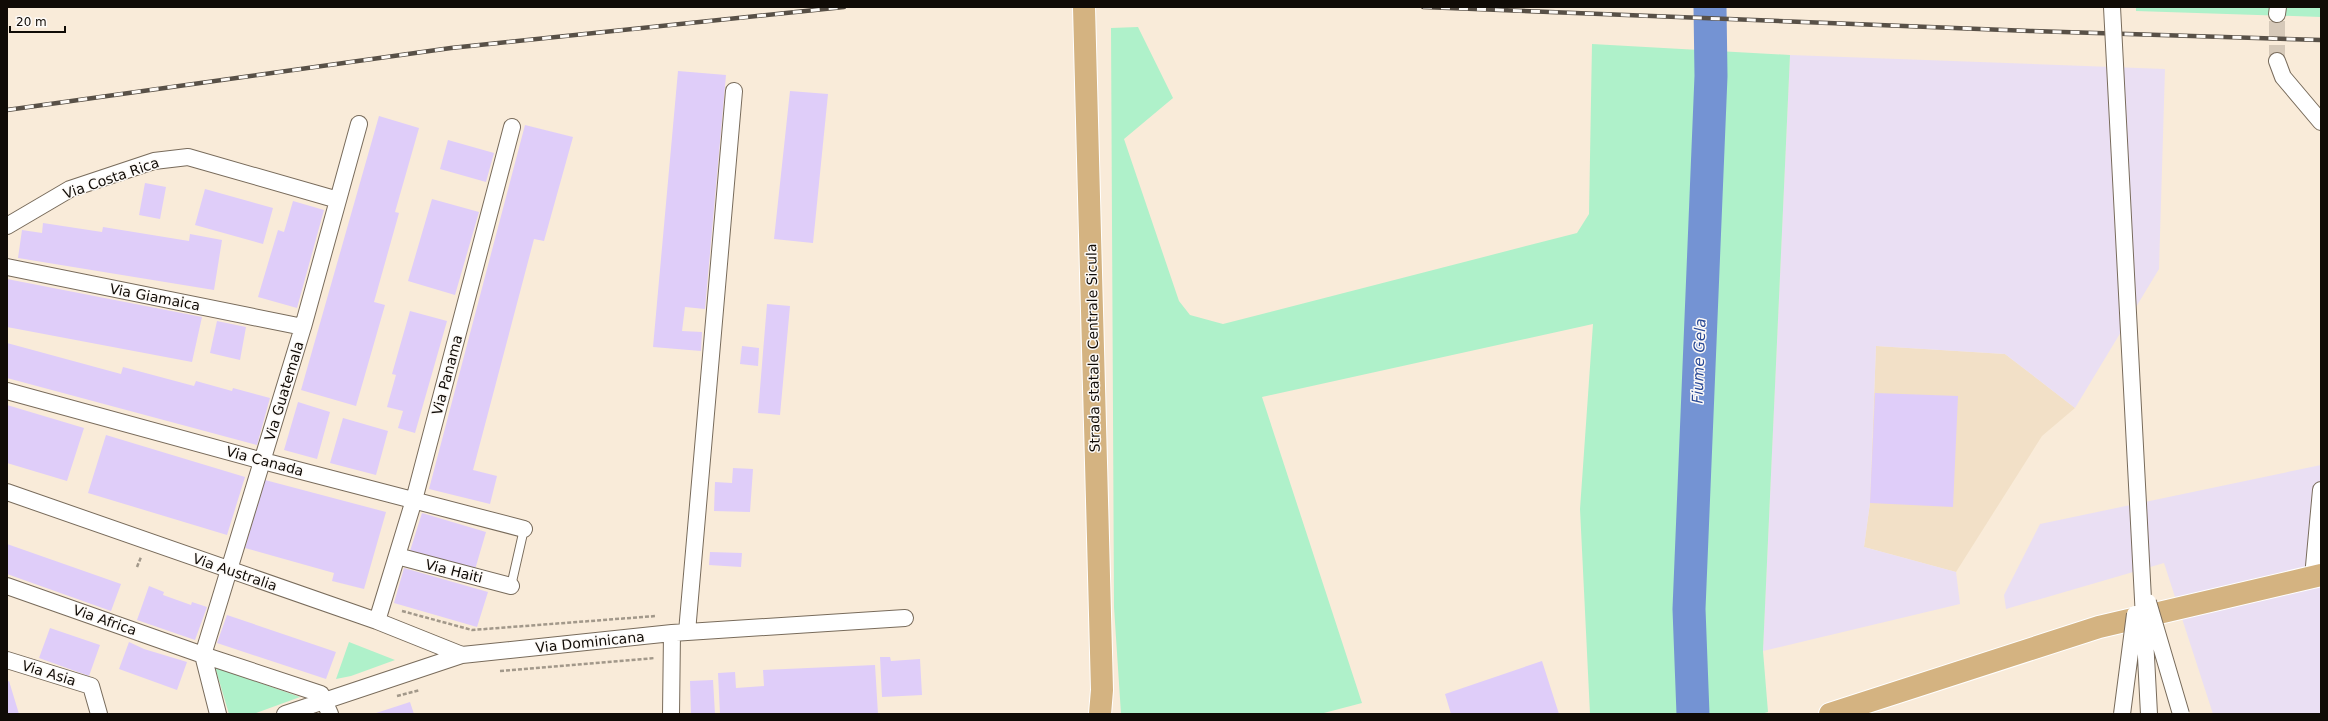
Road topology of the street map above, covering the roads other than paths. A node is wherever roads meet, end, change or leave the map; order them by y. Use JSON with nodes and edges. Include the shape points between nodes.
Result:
{"nodes":[{"id":1,"x":1084,"y":7,"type":"edge"},
{"id":2,"x":2112,"y":7,"type":"edge"},
{"id":3,"x":2277,"y":61,"type":"tunnel mouth"},
{"id":4,"x":734,"y":91,"type":"dead end"},
{"id":5,"x":2321,"y":122,"type":"edge"},
{"id":6,"x":359,"y":124,"type":"dead end"},
{"id":7,"x":512,"y":127,"type":"dead end"},
{"id":8,"x":338,"y":200,"type":"junction"},
{"id":9,"x":7,"y":226,"type":"edge"},
{"id":10,"x":7,"y":267,"type":"edge"},
{"id":11,"x":303,"y":327,"type":"junction"},
{"id":12,"x":7,"y":392,"type":"edge"},
{"id":13,"x":263,"y":461,"type":"junction"},
{"id":14,"x":2321,"y":490,"type":"edge"},
{"id":15,"x":7,"y":492,"type":"edge"},
{"id":16,"x":414,"y":500,"type":"junction"},
{"id":17,"x":524,"y":529,"type":"joint"},
{"id":18,"x":397,"y":556,"type":"junction"},
{"id":19,"x":230,"y":571,"type":"junction"},
{"id":20,"x":2140,"y":574,"type":"junction"},
{"id":21,"x":2317,"y":576,"type":"edge"},
{"id":22,"x":7,"y":586,"type":"edge"},
{"id":23,"x":511,"y":586,"type":"joint"},
{"id":24,"x":905,"y":618,"type":"dead end"},
{"id":25,"x":377,"y":621,"type":"junction"},
{"id":26,"x":680,"y":633,"type":"junction"},
{"id":27,"x":462,"y":654,"type":"junction"},
{"id":28,"x":203,"y":655,"type":"junction"},
{"id":29,"x":7,"y":660,"type":"edge"},
{"id":30,"x":1102,"y":690,"type":"junction"},
{"id":31,"x":327,"y":707,"type":"edge"},
{"id":32,"x":99,"y":714,"type":"edge"},
{"id":33,"x":218,"y":714,"type":"edge"},
{"id":34,"x":285,"y":714,"type":"edge"},
{"id":35,"x":671,"y":714,"type":"edge"},
{"id":36,"x":1100,"y":714,"type":"edge"},
{"id":37,"x":1108,"y":714,"type":"edge"},
{"id":38,"x":1830,"y":714,"type":"edge"},
{"id":39,"x":2122,"y":714,"type":"edge"},
{"id":40,"x":2148,"y":714,"type":"edge"},
{"id":41,"x":2181,"y":714,"type":"edge"}],
"edges":[{"from":1,"to":30,"type":"main road","name":"Strada statale Centrale Sicula"},
{"from":2,"to":20,"type":"street","bridge":true},
{"from":3,"to":5,"type":"street","via":[[2283,77]]},
{"from":4,"to":26,"type":"street"},
{"from":6,"to":8,"type":"street","name":"Via Guatemala"},
{"from":7,"to":16,"type":"street","name":"Via Panama"},
{"from":8,"to":9,"type":"street","name":"Via Costa Rica","via":[[188,157],[154,161],[70,189]]},
{"from":8,"to":11,"type":"street","name":"Via Guatemala"},
{"from":10,"to":11,"type":"street","name":"Via Giamaica"},
{"from":11,"to":13,"type":"street","name":"Via Guatemala"},
{"from":12,"to":13,"type":"street","name":"Via Canada"},
{"from":13,"to":16,"type":"street","name":"Via Canada"},
{"from":13,"to":19,"type":"street","name":"Via Guatemala"},
{"from":14,"to":21,"type":"street"},
{"from":15,"to":19,"type":"street","name":"Via Australia"},
{"from":16,"to":17,"type":"street","name":"Via Canada"},
{"from":16,"to":18,"type":"street","name":"Via Panama"},
{"from":17,"to":23,"type":"lane"},
{"from":18,"to":23,"type":"street","name":"Via Haiti"},
{"from":18,"to":25,"type":"street","name":"Via Panama"},
{"from":19,"to":25,"type":"street","name":"Via Australia"},
{"from":19,"to":28,"type":"street","name":"Via Guatemala"},
{"from":20,"to":39,"type":"street","bridge":true},
{"from":20,"to":40,"type":"street","bridge":true},
{"from":20,"to":41,"type":"street","bridge":true},
{"from":21,"to":38,"type":"main road","via":[[2098,627]]},
{"from":22,"to":28,"type":"street","name":"Via Africa"},
{"from":24,"to":26,"type":"street","name":"Via Dominicana"},
{"from":25,"to":27,"type":"street","name":"Via Australia"},
{"from":26,"to":27,"type":"street","name":"Via Dominicana"},
{"from":26,"to":35,"type":"street","via":[[672,657]]},
{"from":27,"to":31,"type":"street","name":"Via Dominicana"},
{"from":28,"to":31,"type":"street","name":"Via Africa","via":[[321,694]]},
{"from":28,"to":33,"type":"street"},
{"from":29,"to":32,"type":"street","name":"Via Asia","via":[[91,686]]},
{"from":30,"to":36,"type":"main road","name":"Strada statale Centrale Sicula"},
{"from":30,"to":37,"type":"main road","name":"Strada statale Centrale Sicula"},
{"from":31,"to":34,"type":"street","name":"Via Dominicana"}]}
